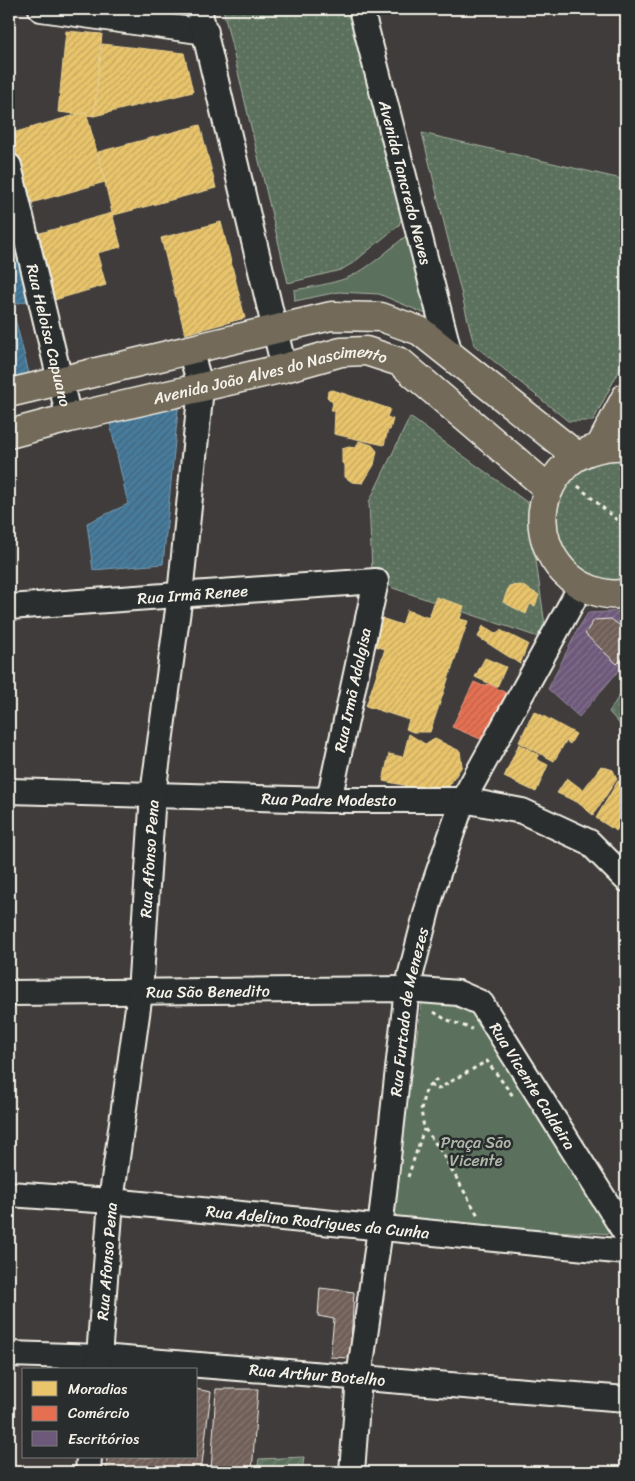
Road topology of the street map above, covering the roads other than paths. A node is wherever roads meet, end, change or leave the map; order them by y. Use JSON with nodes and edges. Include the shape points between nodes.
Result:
{"nodes":[{"id":1,"x":41,"y":9,"type":"edge"},
{"id":2,"x":199,"y":9,"type":"edge"},
{"id":3,"x":361,"y":9,"type":"edge"},
{"id":4,"x":206,"y":32,"type":"junction"},
{"id":5,"x":9,"y":166,"type":"edge"},
{"id":6,"x":15,"y":210,"type":"edge"},
{"id":7,"x":275,"y":329,"type":"junction"},
{"id":8,"x":190,"y":350,"type":"junction"},
{"id":9,"x":450,"y":355,"type":"junction"},
{"id":10,"x":284,"y":368,"type":"junction"},
{"id":11,"x":60,"y":380,"type":"junction"},
{"id":12,"x":201,"y":388,"type":"junction"},
{"id":13,"x":9,"y":393,"type":"edge"},
{"id":14,"x":626,"y":397,"type":"edge"},
{"id":15,"x":69,"y":418,"type":"junction"},
{"id":16,"x":9,"y":434,"type":"edge"},
{"id":17,"x":583,"y":462,"type":"edge"},
{"id":18,"x":376,"y":581,"type":"joint"},
{"id":19,"x":581,"y":586,"type":"junction"},
{"id":20,"x":626,"y":593,"type":"edge"},
{"id":21,"x":180,"y":595,"type":"junction"},
{"id":22,"x":9,"y":607,"type":"edge"},
{"id":23,"x":9,"y":791,"type":"edge"},
{"id":24,"x":153,"y":794,"type":"junction"},
{"id":25,"x":329,"y":800,"type":"junction"},
{"id":26,"x":463,"y":800,"type":"junction"},
{"id":27,"x":626,"y":879,"type":"edge"},
{"id":28,"x":407,"y":989,"type":"junction"},
{"id":29,"x":9,"y":993,"type":"edge"},
{"id":30,"x":140,"y":993,"type":"junction"},
{"id":31,"x":9,"y":1194,"type":"edge"},
{"id":32,"x":111,"y":1201,"type":"junction"},
{"id":33,"x":380,"y":1229,"type":"junction"},
{"id":34,"x":626,"y":1234,"type":"edge"},
{"id":35,"x":626,"y":1252,"type":"edge"},
{"id":36,"x":9,"y":1354,"type":"edge"},
{"id":37,"x":99,"y":1363,"type":"edge"},
{"id":38,"x":186,"y":1368,"type":"edge"},
{"id":39,"x":198,"y":1369,"type":"edge"},
{"id":40,"x":359,"y":1378,"type":"junction"},
{"id":41,"x":626,"y":1399,"type":"edge"},
{"id":42,"x":89,"y":1458,"type":"edge"},
{"id":43,"x":88,"y":1472,"type":"edge"},
{"id":44,"x":352,"y":1472,"type":"edge"}],
"edges":[{"from":1,"to":4,"type":"street"},
{"from":2,"to":4,"type":"street"},
{"from":3,"to":9,"type":"street","name":"Avenida Tancredo Neves"},
{"from":4,"to":7,"type":"street"},
{"from":5,"to":6,"type":"street","name":"Rua Heloisa Capuano"},
{"from":6,"to":11,"type":"street","name":"Rua Heloisa Capuano"},
{"from":7,"to":8,"type":"main road"},
{"from":7,"to":9,"type":"main road","via":[[331,316],[382,317],[420,331]]},
{"from":7,"to":10,"type":"street"},
{"from":8,"to":11,"type":"main road"},
{"from":8,"to":12,"type":"street","name":"Rua Afonso Pena"},
{"from":9,"to":17,"type":"main road"},
{"from":10,"to":12,"type":"main road","name":"Avenida João Alves do Nascimento"},
{"from":10,"to":17,"type":"main road","name":"Avenida João Alves do Nascimento","via":[[341,352],[366,351],[400,362]]},
{"from":11,"to":13,"type":"main road"},
{"from":11,"to":15,"type":"street","name":"Rua Heloisa Capuano"},
{"from":12,"to":15,"type":"main road","name":"Avenida João Alves do Nascimento"},
{"from":12,"to":21,"type":"street","name":"Rua Afonso Pena"},
{"from":14,"to":17,"type":"main road"},
{"from":15,"to":16,"type":"main road","name":"Avenida João Alves do Nascimento"},
{"from":17,"to":19,"type":"main road","via":[[542,510],[543,533],[550,554],[563,572]]},
{"from":18,"to":21,"type":"street","name":"Rua Irmã Renee"},
{"from":18,"to":25,"type":"street","name":"Rua Irmã Adalgisa"},
{"from":19,"to":20,"type":"main road","via":[[600,593]]},
{"from":19,"to":26,"type":"street","name":"Rua Furtado de Menezes"},
{"from":21,"to":22,"type":"street","name":"Rua Irmã Renee"},
{"from":21,"to":24,"type":"street","name":"Rua Afonso Pena"},
{"from":23,"to":24,"type":"street","name":"Rua Padre Modesto"},
{"from":24,"to":25,"type":"street","name":"Rua Padre Modesto"},
{"from":24,"to":30,"type":"street","name":"Rua Afonso Pena"},
{"from":25,"to":26,"type":"street","name":"Rua Padre Modesto"},
{"from":26,"to":27,"type":"street","name":"Rua Padre Modesto","via":[[522,812],[590,842]]},
{"from":26,"to":28,"type":"street","name":"Rua Furtado de Menezes","via":[[432,891]]},
{"from":28,"to":30,"type":"street","name":"Rua São Benedito"},
{"from":28,"to":33,"type":"street","name":"Rua Furtado de Menezes"},
{"from":28,"to":34,"type":"street","name":"Rua Vicente Caldeira","via":[[458,993],[482,1003]]},
{"from":29,"to":30,"type":"street","name":"Rua São Benedito"},
{"from":30,"to":32,"type":"street","name":"Rua Afonso Pena"},
{"from":31,"to":32,"type":"street","name":"Rua Adelino Rodrigues da Cunha"},
{"from":32,"to":33,"type":"street","name":"Rua Adelino Rodrigues da Cunha"},
{"from":32,"to":37,"type":"street","name":"Rua Afonso Pena"},
{"from":33,"to":35,"type":"street","name":"Rua Adelino Rodrigues da Cunha"},
{"from":33,"to":40,"type":"street","name":"Rua Furtado de Menezes"},
{"from":36,"to":37,"type":"street","name":"Rua Arthur Botelho"},
{"from":37,"to":38,"type":"street","name":"Rua Arthur Botelho"},
{"from":39,"to":40,"type":"street","name":"Rua Arthur Botelho"},
{"from":40,"to":41,"type":"street","name":"Rua Arthur Botelho"},
{"from":40,"to":44,"type":"street","name":"Rua Furtado de Menezes"},
{"from":42,"to":43,"type":"street"}]}
